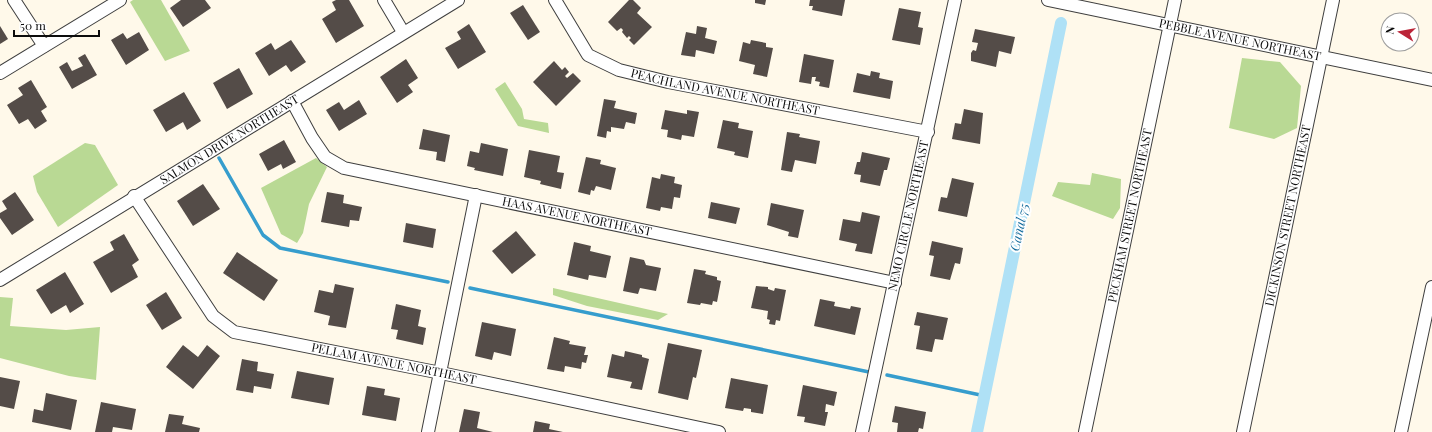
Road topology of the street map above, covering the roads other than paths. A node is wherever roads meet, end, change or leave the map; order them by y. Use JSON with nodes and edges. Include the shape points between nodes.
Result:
{"nodes":[{"id":1,"x":14,"y":0,"type":"edge"},
{"id":2,"x":120,"y":0,"type":"edge"},
{"id":3,"x":384,"y":0,"type":"edge"},
{"id":4,"x":458,"y":0,"type":"edge"},
{"id":5,"x":555,"y":0,"type":"edge"},
{"id":6,"x":955,"y":0,"type":"edge"},
{"id":7,"x":1048,"y":0,"type":"edge"},
{"id":8,"x":1175,"y":0,"type":"edge"},
{"id":9,"x":1333,"y":0,"type":"edge"},
{"id":10,"x":1170,"y":25,"type":"junction"},
{"id":11,"x":403,"y":32,"type":"junction"},
{"id":12,"x":44,"y":46,"type":"junction"},
{"id":13,"x":1321,"y":57,"type":"junction"},
{"id":14,"x":0,"y":73,"type":"edge"},
{"id":15,"x":1432,"y":80,"type":"edge"},
{"id":16,"x":292,"y":100,"type":"junction"},
{"id":17,"x":928,"y":132,"type":"junction"},
{"id":18,"x":476,"y":195,"type":"junction"},
{"id":19,"x":134,"y":196,"type":"junction"},
{"id":20,"x":0,"y":280,"type":"edge"},
{"id":21,"x":895,"y":283,"type":"junction"},
{"id":22,"x":1432,"y":287,"type":"edge"},
{"id":23,"x":441,"y":373,"type":"junction"},
{"id":24,"x":428,"y":432,"type":"edge"},
{"id":25,"x":719,"y":432,"type":"edge"},
{"id":26,"x":862,"y":432,"type":"edge"},
{"id":27,"x":1085,"y":432,"type":"edge"},
{"id":28,"x":1243,"y":432,"type":"edge"},
{"id":29,"x":1401,"y":432,"type":"edge"}],
"edges":[{"from":1,"to":12,"type":"street"},
{"from":2,"to":12,"type":"street"},
{"from":3,"to":11,"type":"street"},
{"from":4,"to":11,"type":"street","name":"SALMON DRIVE NORTHEAST"},
{"from":5,"to":17,"type":"street","name":"PEACHLAND AVENUE NORTHEAST","via":[[588,55],[619,70],[668,82]]},
{"from":6,"to":17,"type":"street","name":"NEMO CIRCLE NORTHEAST"},
{"from":7,"to":10,"type":"street","name":"PEBBLE AVENUE NORTHEAST"},
{"from":8,"to":10,"type":"street","name":"PECKHAM STREET NORTHEAST"},
{"from":9,"to":13,"type":"street","name":"DICKINSON STREET NORTHEAST"},
{"from":10,"to":13,"type":"street","name":"PEBBLE AVENUE NORTHEAST"},
{"from":10,"to":27,"type":"street","name":"PECKHAM STREET NORTHEAST"},
{"from":11,"to":16,"type":"street","name":"SALMON DRIVE NORTHEAST"},
{"from":12,"to":14,"type":"street"},
{"from":13,"to":15,"type":"street","name":"PEBBLE AVENUE NORTHEAST"},
{"from":13,"to":28,"type":"street","name":"DICKINSON STREET NORTHEAST"},
{"from":16,"to":18,"type":"street","name":"HAAS AVENUE NORTHEAST","via":[[325,157],[344,168]]},
{"from":16,"to":19,"type":"street","name":"SALMON DRIVE NORTHEAST"},
{"from":17,"to":21,"type":"street","name":"NEMO CIRCLE NORTHEAST"},
{"from":18,"to":21,"type":"street","name":"HAAS AVENUE NORTHEAST"},
{"from":18,"to":23,"type":"street"},
{"from":19,"to":20,"type":"street","name":"SALMON DRIVE NORTHEAST"},
{"from":19,"to":23,"type":"street","name":"PELLAM AVENUE NORTHEAST","via":[[213,316],[234,332]]},
{"from":21,"to":26,"type":"street","name":"NEMO CIRCLE NORTHEAST"},
{"from":22,"to":29,"type":"street"},
{"from":23,"to":24,"type":"street"},
{"from":23,"to":25,"type":"street","name":"PELLAM AVENUE NORTHEAST"}]}
